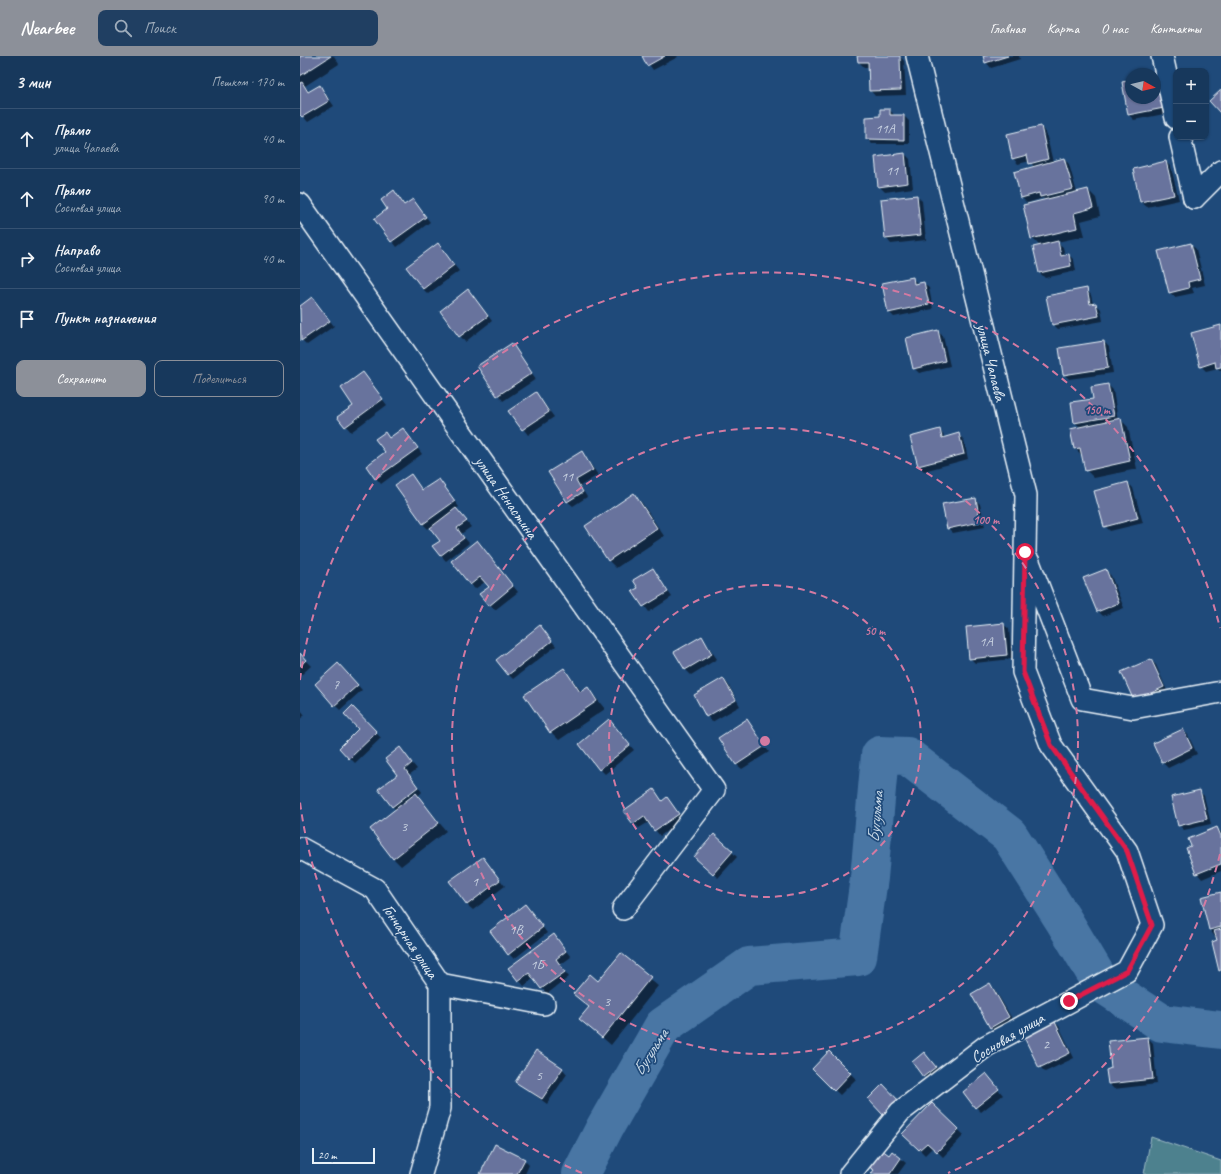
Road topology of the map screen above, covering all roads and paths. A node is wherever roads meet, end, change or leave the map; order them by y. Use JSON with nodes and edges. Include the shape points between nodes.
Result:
{"nodes":[{"id":1,"x":917,"y":56,"type":"edge"},
{"id":2,"x":1162,"y":56,"type":"edge"},
{"id":3,"x":1173,"y":105,"type":"edge"},
{"id":4,"x":1181,"y":140,"type":"edge"},
{"id":5,"x":1221,"y":171,"type":"edge"},
{"id":6,"x":300,"y":204,"type":"edge"},
{"id":7,"x":1025,"y":552,"type":"junction"},
{"id":8,"x":1023,"y":672,"type":"joint"},
{"id":9,"x":1221,"y":692,"type":"edge"},
{"id":10,"x":300,"y":848,"type":"edge"},
{"id":11,"x":623,"y":908,"type":"dead end"},
{"id":12,"x":440,"y":984,"type":"junction"},
{"id":13,"x":544,"y":1004,"type":"dead end"},
{"id":14,"x":421,"y":1174,"type":"edge"},
{"id":15,"x":850,"y":1174,"type":"edge"}],
"edges":[{"from":1,"to":7,"type":"street","name":"улица Чапаева","via":[[1026,495]]},
{"from":2,"to":3,"type":"street"},
{"from":4,"to":5,"type":"street","via":[[1194,198]]},
{"from":6,"to":11,"type":"street","name":"улица Ненастина","via":[[714,790]]},
{"from":7,"to":8,"type":"street","name":"улица Чапаева"},
{"from":7,"to":9,"type":"street","via":[[1082,699],[1133,708]]},
{"from":8,"to":15,"type":"street","name":"Сосновая улица","via":[[1051,745],[1127,851],[1152,925],[1127,971],[986,1046],[900,1112]]},
{"from":10,"to":12,"type":"street","name":"Гончарная улица","via":[[376,889]]},
{"from":12,"to":13,"type":"street"},
{"from":12,"to":14,"type":"street","name":"Гончарная улица","via":[[440,1108]]}]}
